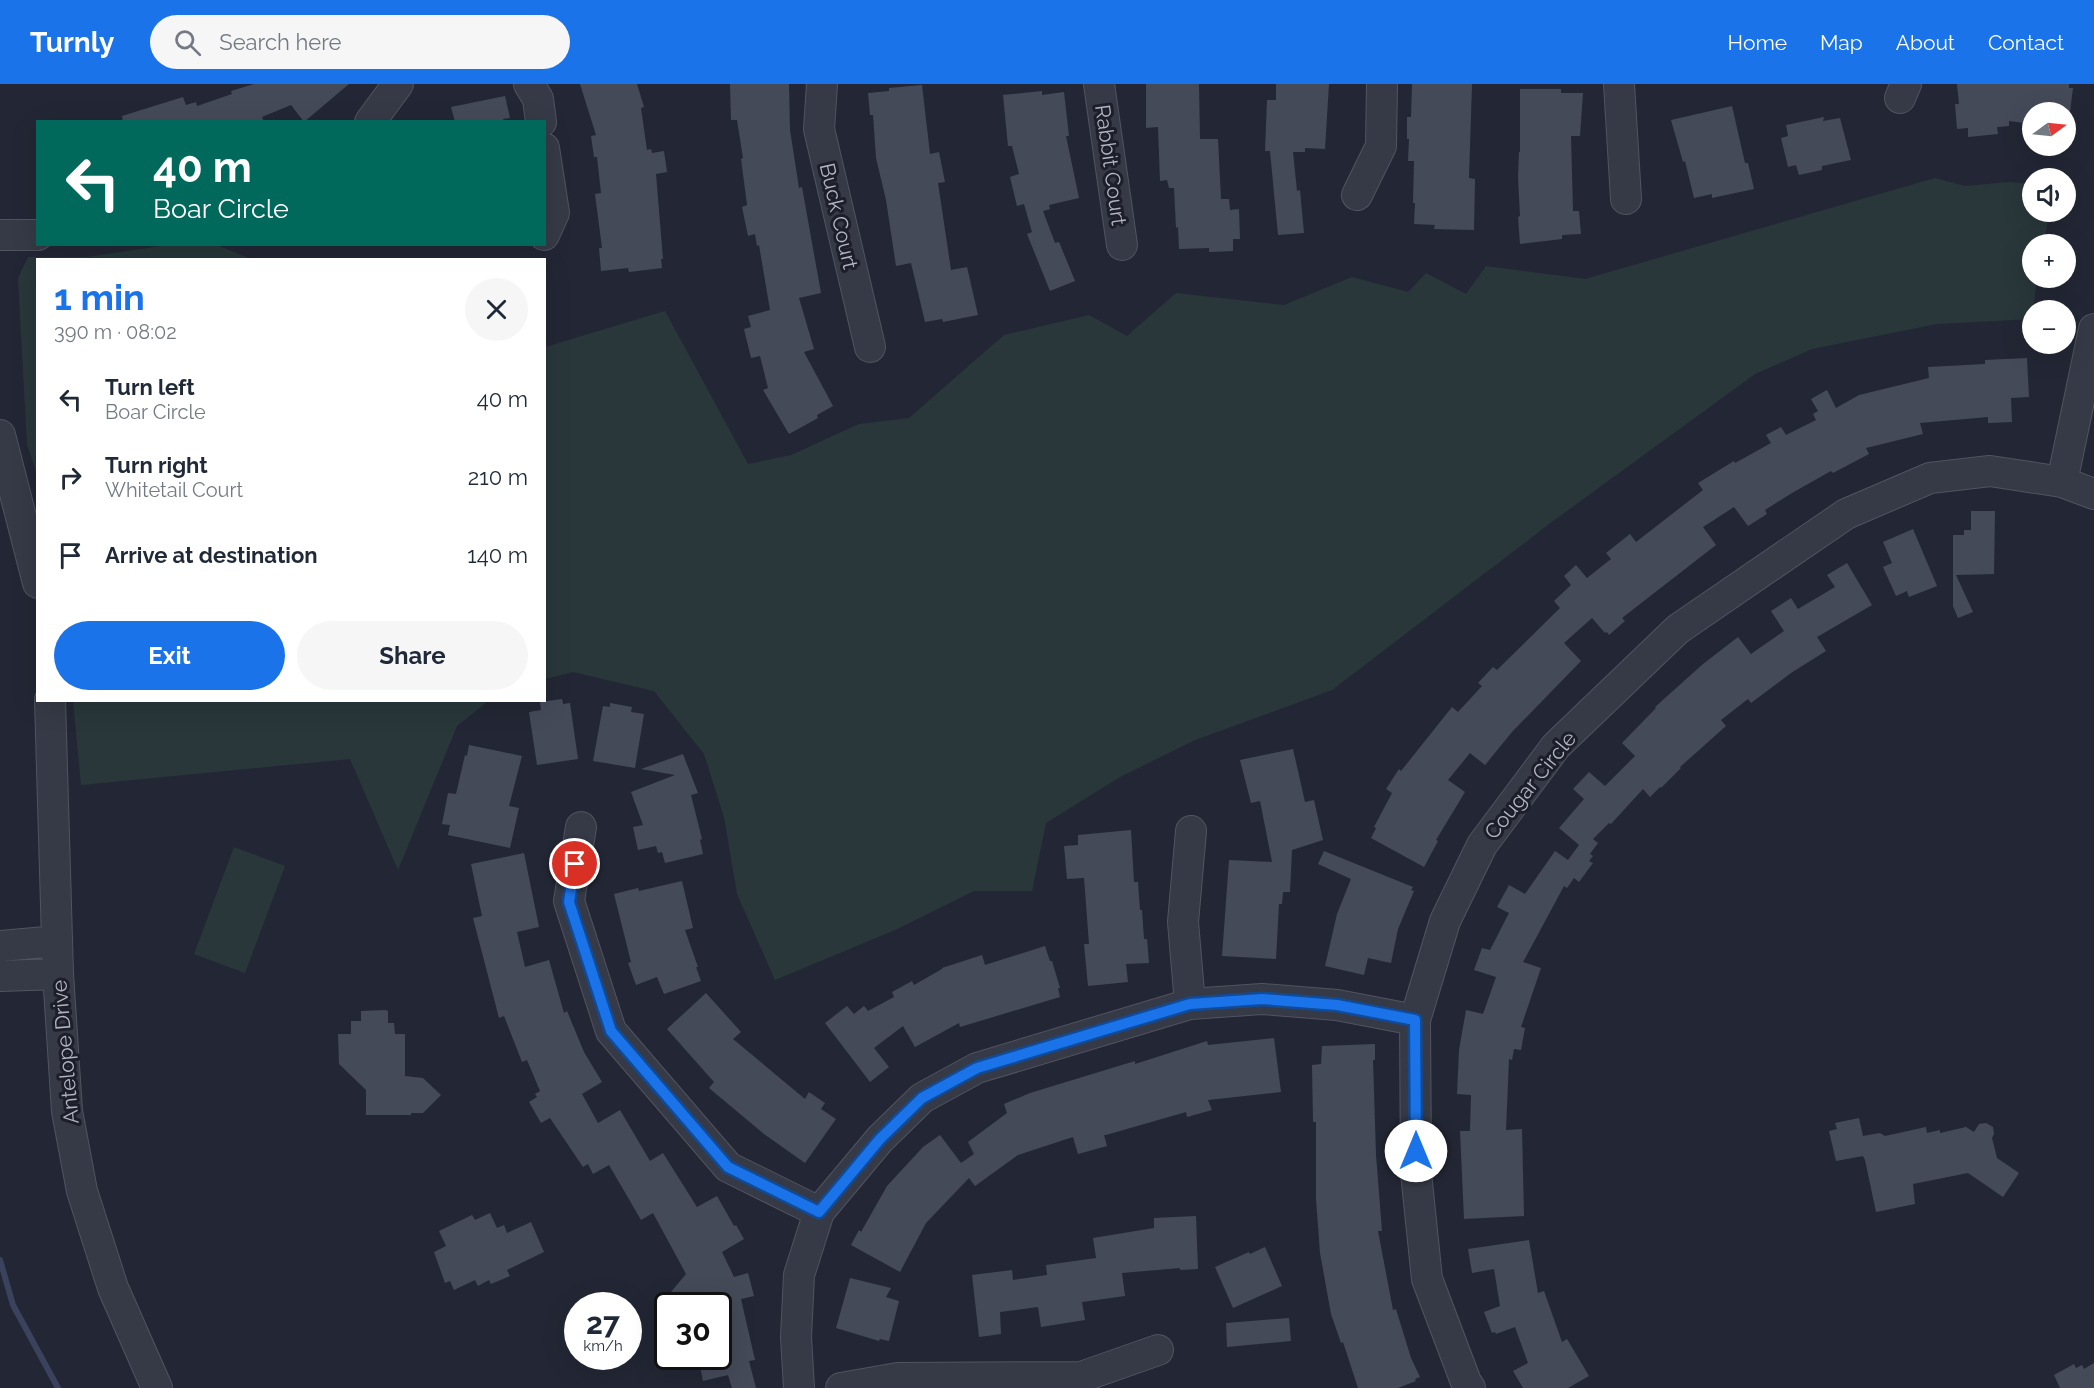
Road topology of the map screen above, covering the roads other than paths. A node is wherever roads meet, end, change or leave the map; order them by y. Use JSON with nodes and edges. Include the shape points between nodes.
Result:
{"nodes":[{"id":1,"x":398,"y":84,"type":"edge"},
{"id":2,"x":530,"y":84,"type":"edge"},
{"id":3,"x":822,"y":84,"type":"edge"},
{"id":4,"x":1100,"y":84,"type":"edge"},
{"id":5,"x":1382,"y":84,"type":"edge"},
{"id":6,"x":1619,"y":84,"type":"edge"},
{"id":7,"x":371,"y":120,"type":"edge"},
{"id":8,"x":541,"y":120,"type":"edge"},
{"id":9,"x":546,"y":161,"type":"edge"},
{"id":10,"x":1356,"y":195,"type":"dead end"},
{"id":11,"x":1626,"y":199,"type":"dead end"},
{"id":12,"x":546,"y":231,"type":"edge"},
{"id":13,"x":0,"y":235,"type":"edge"},
{"id":14,"x":36,"y":236,"type":"edge"},
{"id":15,"x":1122,"y":245,"type":"dead end"},
{"id":16,"x":2094,"y":329,"type":"edge"},
{"id":17,"x":870,"y":347,"type":"dead end"},
{"id":18,"x":0,"y":435,"type":"edge"},
{"id":19,"x":2062,"y":482,"type":"junction"},
{"id":20,"x":2094,"y":494,"type":"edge"},
{"id":21,"x":36,"y":575,"type":"edge"},
{"id":22,"x":50,"y":702,"type":"edge"},
{"id":23,"x":581,"y":827,"type":"dead end"},
{"id":24,"x":1191,"y":831,"type":"dead end"},
{"id":25,"x":57,"y":941,"type":"junction"},
{"id":26,"x":0,"y":946,"type":"edge"},
{"id":27,"x":58,"y":974,"type":"junction"},
{"id":28,"x":0,"y":976,"type":"edge"},
{"id":29,"x":1190,"y":1004,"type":"junction"},
{"id":30,"x":1415,"y":1020,"type":"junction"},
{"id":31,"x":819,"y":1212,"type":"junction"},
{"id":32,"x":1158,"y":1350,"type":"dead end"},
{"id":33,"x":157,"y":1388,"type":"edge"},
{"id":34,"x":799,"y":1388,"type":"edge"},
{"id":35,"x":841,"y":1388,"type":"edge"},
{"id":36,"x":1470,"y":1388,"type":"edge"}],
"edges":[{"from":1,"to":7,"type":"street"},
{"from":2,"to":8,"type":"street","via":[[538,99]]},
{"from":3,"to":17,"type":"street","name":"Buck Court","via":[[819,129]]},
{"from":4,"to":15,"type":"street","name":"Rabbit Court"},
{"from":5,"to":10,"type":"street","via":[[1381,147]]},
{"from":6,"to":11,"type":"street"},
{"from":9,"to":12,"type":"street","via":[[554,213]]},
{"from":13,"to":14,"type":"street"},
{"from":16,"to":19,"type":"street"},
{"from":18,"to":21,"type":"street"},
{"from":19,"to":20,"type":"street","name":"Cougar Circle"},
{"from":19,"to":30,"type":"street","name":"Cougar Circle","via":[[1990,471],[1930,478],[1846,514],[1678,629],[1556,746],[1482,845],[1445,921]]},
{"from":22,"to":25,"type":"street","name":"Antelope Drive"},
{"from":23,"to":31,"type":"street","via":[[569,902],[611,1031],[728,1167]]},
{"from":24,"to":29,"type":"street","via":[[1183,922]]},
{"from":25,"to":26,"type":"street"},
{"from":25,"to":27,"type":"street","name":"Antelope Drive"},
{"from":27,"to":28,"type":"street"},
{"from":27,"to":33,"type":"street","name":"Antelope Drive","via":[[67,1111],[82,1191],[113,1288]]},
{"from":29,"to":30,"type":"street","via":[[1262,999],[1337,1005]]},
{"from":29,"to":31,"type":"street","via":[[977,1068],[922,1098],[880,1139]]},
{"from":30,"to":36,"type":"street","name":"Cougar Circle","via":[[1416,1173],[1427,1279]]},
{"from":31,"to":34,"type":"street","via":[[798,1275],[795,1337]]},
{"from":32,"to":35,"type":"street","via":[[1080,1377],[898,1378]]}]}
